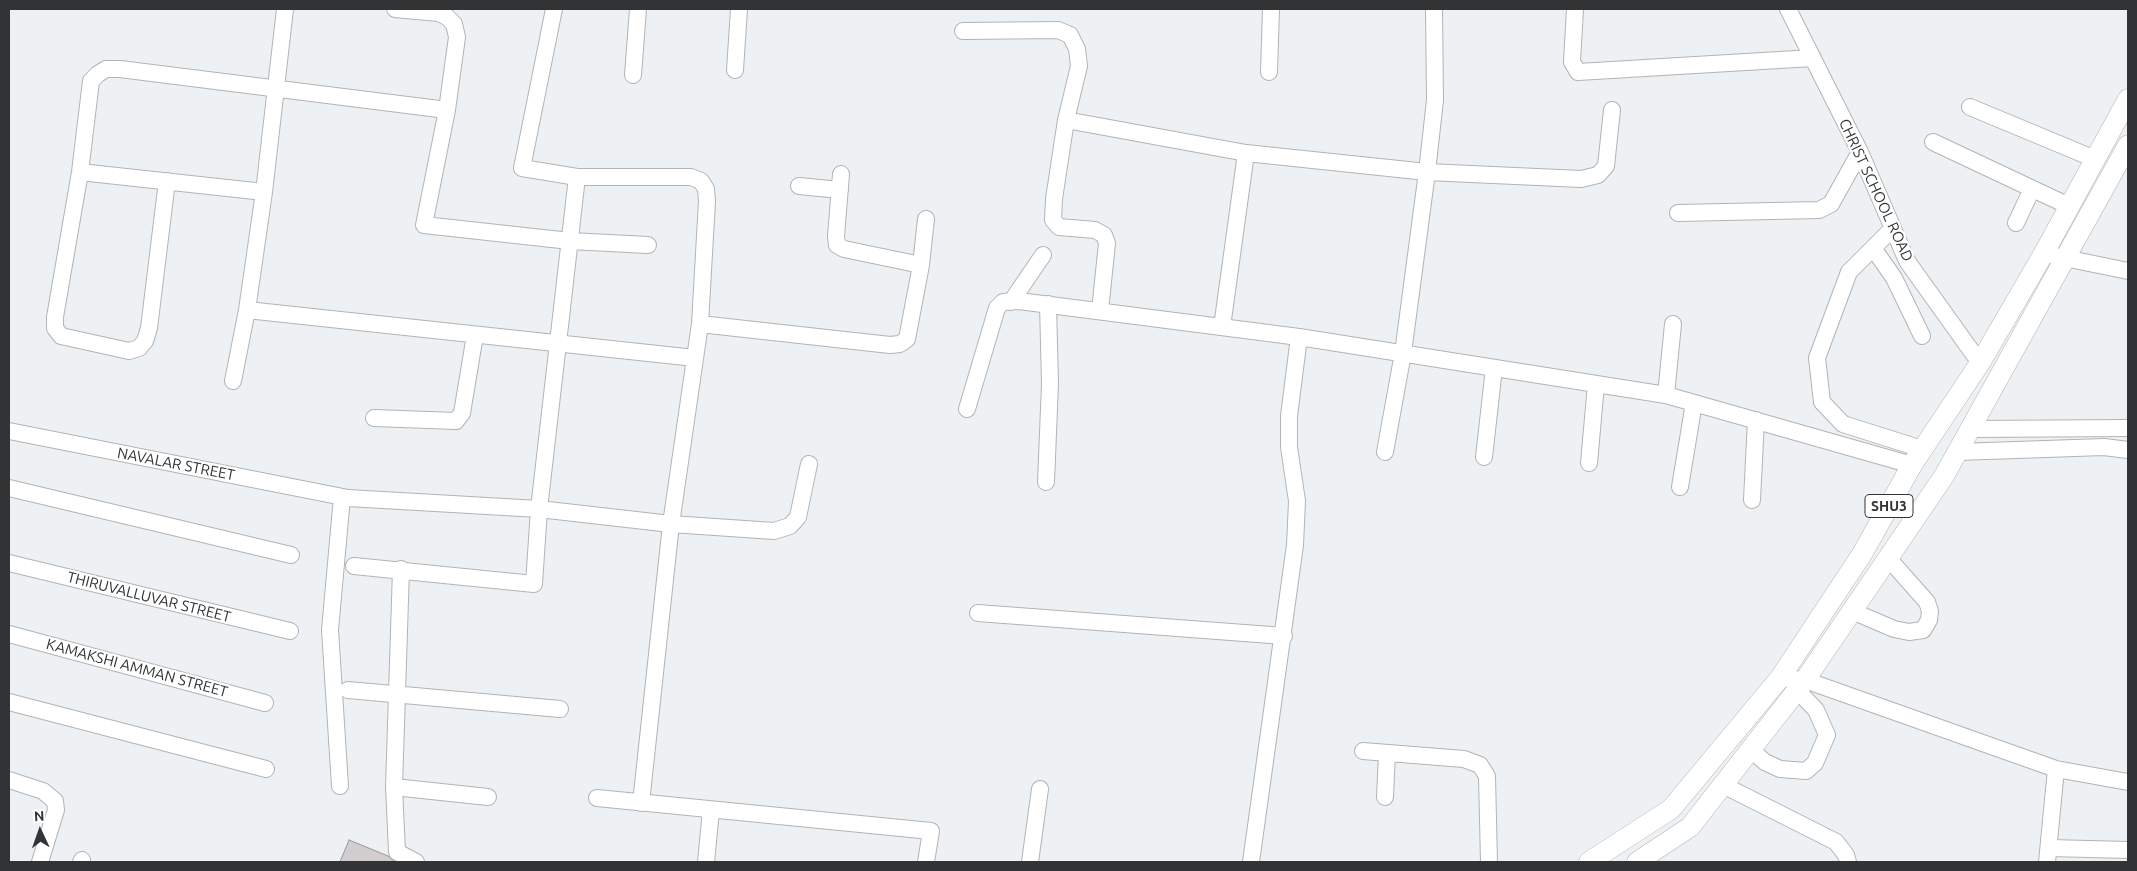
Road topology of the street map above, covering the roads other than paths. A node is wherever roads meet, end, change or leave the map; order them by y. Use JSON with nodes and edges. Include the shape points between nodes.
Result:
{"nodes":[{"id":1,"x":284,"y":9,"type":"edge"},
{"id":2,"x":395,"y":9,"type":"edge"},
{"id":3,"x":554,"y":9,"type":"edge"},
{"id":4,"x":638,"y":9,"type":"edge"},
{"id":5,"x":739,"y":9,"type":"edge"},
{"id":6,"x":1272,"y":9,"type":"edge"},
{"id":7,"x":1434,"y":9,"type":"edge"},
{"id":8,"x":1575,"y":9,"type":"edge"},
{"id":9,"x":1788,"y":9,"type":"edge"},
{"id":10,"x":963,"y":31,"type":"dead end"},
{"id":11,"x":1813,"y":58,"type":"junction"},
{"id":12,"x":735,"y":70,"type":"dead end"},
{"id":13,"x":1269,"y":72,"type":"dead end"},
{"id":14,"x":634,"y":75,"type":"dead end"},
{"id":15,"x":275,"y":89,"type":"junction"},
{"id":16,"x":2128,"y":99,"type":"edge"},
{"id":17,"x":1970,"y":107,"type":"dead end"},
{"id":18,"x":447,"y":110,"type":"junction"},
{"id":19,"x":1612,"y":110,"type":"dead end"},
{"id":20,"x":1066,"y":120,"type":"junction"},
{"id":21,"x":1933,"y":142,"type":"dead end"},
{"id":22,"x":2128,"y":146,"type":"edge"},
{"id":23,"x":1860,"y":152,"type":"junction"},
{"id":24,"x":1246,"y":153,"type":"junction"},
{"id":25,"x":2095,"y":159,"type":"junction"},
{"id":26,"x":80,"y":172,"type":"junction"},
{"id":27,"x":1428,"y":172,"type":"junction"},
{"id":28,"x":577,"y":176,"type":"junction"},
{"id":29,"x":167,"y":181,"type":"junction"},
{"id":30,"x":799,"y":186,"type":"dead end"},
{"id":31,"x":2032,"y":189,"type":"junction"},
{"id":32,"x":264,"y":192,"type":"junction"},
{"id":33,"x":2069,"y":206,"type":"junction"},
{"id":34,"x":1678,"y":214,"type":"dead end"},
{"id":35,"x":926,"y":219,"type":"dead end"},
{"id":36,"x":2016,"y":222,"type":"dead end"},
{"id":37,"x":1893,"y":228,"type":"junction"},
{"id":38,"x":570,"y":241,"type":"junction"},
{"id":39,"x":648,"y":245,"type":"dead end"},
{"id":40,"x":1873,"y":248,"type":"junction"},
{"id":41,"x":2044,"y":253,"type":"junction"},
{"id":42,"x":1043,"y":255,"type":"dead end"},
{"id":43,"x":2065,"y":259,"type":"junction"},
{"id":44,"x":922,"y":265,"type":"junction"},
{"id":45,"x":2128,"y":271,"type":"edge"},
{"id":46,"x":1011,"y":302,"type":"junction"},
{"id":47,"x":1048,"y":304,"type":"junction"},
{"id":48,"x":247,"y":310,"type":"junction"},
{"id":49,"x":1100,"y":311,"type":"junction"},
{"id":50,"x":700,"y":324,"type":"junction"},
{"id":51,"x":1672,"y":324,"type":"dead end"},
{"id":52,"x":1222,"y":327,"type":"junction"},
{"id":53,"x":475,"y":335,"type":"junction"},
{"id":54,"x":1922,"y":336,"type":"dead end"},
{"id":55,"x":1299,"y":337,"type":"junction"},
{"id":56,"x":558,"y":344,"type":"junction"},
{"id":57,"x":1403,"y":353,"type":"junction"},
{"id":58,"x":695,"y":358,"type":"junction"},
{"id":59,"x":1980,"y":363,"type":"junction"},
{"id":60,"x":1494,"y":368,"type":"junction"},
{"id":61,"x":233,"y":382,"type":"dead end"},
{"id":62,"x":1596,"y":384,"type":"junction"},
{"id":63,"x":1666,"y":395,"type":"junction"},
{"id":64,"x":1694,"y":403,"type":"junction"},
{"id":65,"x":967,"y":409,"type":"dead end"},
{"id":66,"x":374,"y":418,"type":"dead end"},
{"id":67,"x":1756,"y":420,"type":"junction"},
{"id":68,"x":2128,"y":428,"type":"edge"},
{"id":69,"x":1971,"y":429,"type":"junction"},
{"id":70,"x":9,"y":431,"type":"edge"},
{"id":71,"x":2128,"y":450,"type":"edge"},
{"id":72,"x":1385,"y":452,"type":"dead end"},
{"id":73,"x":1957,"y":452,"type":"junction"},
{"id":74,"x":1484,"y":457,"type":"dead end"},
{"id":75,"x":1917,"y":457,"type":"junction"},
{"id":76,"x":1589,"y":463,"type":"dead end"},
{"id":77,"x":809,"y":464,"type":"dead end"},
{"id":78,"x":1046,"y":482,"type":"dead end"},
{"id":79,"x":1680,"y":487,"type":"dead end"},
{"id":80,"x":9,"y":488,"type":"edge"},
{"id":81,"x":342,"y":497,"type":"junction"},
{"id":82,"x":1752,"y":500,"type":"dead end"},
{"id":83,"x":540,"y":509,"type":"junction"},
{"id":84,"x":672,"y":524,"type":"junction"},
{"id":85,"x":291,"y":555,"type":"dead end"},
{"id":86,"x":1888,"y":558,"type":"junction"},
{"id":87,"x":9,"y":563,"type":"edge"},
{"id":88,"x":354,"y":566,"type":"dead end"},
{"id":89,"x":401,"y":569,"type":"junction"},
{"id":90,"x":1852,"y":611,"type":"junction"},
{"id":91,"x":978,"y":613,"type":"dead end"},
{"id":92,"x":290,"y":631,"type":"dead end"},
{"id":93,"x":9,"y":634,"type":"edge"},
{"id":94,"x":1284,"y":636,"type":"junction"},
{"id":95,"x":1780,"y":678,"type":"junction"},
{"id":96,"x":1801,"y":685,"type":"junction"},
{"id":97,"x":348,"y":690,"type":"dead end"},
{"id":98,"x":398,"y":694,"type":"junction"},
{"id":99,"x":9,"y":702,"type":"edge"},
{"id":100,"x":265,"y":703,"type":"dead end"},
{"id":101,"x":560,"y":709,"type":"dead end"},
{"id":102,"x":1750,"y":750,"type":"junction"},
{"id":103,"x":1364,"y":751,"type":"dead end"},
{"id":104,"x":1387,"y":753,"type":"junction"},
{"id":105,"x":266,"y":769,"type":"dead end"},
{"id":106,"x":2056,"y":769,"type":"junction"},
{"id":107,"x":9,"y":780,"type":"edge"},
{"id":108,"x":2128,"y":782,"type":"edge"},
{"id":109,"x":1723,"y":785,"type":"junction"},
{"id":110,"x":340,"y":786,"type":"dead end"},
{"id":111,"x":394,"y":787,"type":"junction"},
{"id":112,"x":1040,"y":789,"type":"dead end"},
{"id":113,"x":488,"y":797,"type":"dead end"},
{"id":114,"x":1385,"y":797,"type":"dead end"},
{"id":115,"x":597,"y":798,"type":"dead end"},
{"id":116,"x":641,"y":803,"type":"junction"},
{"id":117,"x":711,"y":810,"type":"junction"},
{"id":118,"x":2128,"y":850,"type":"edge"},
{"id":119,"x":2048,"y":855,"type":"edge"},
{"id":120,"x":395,"y":857,"type":"edge"},
{"id":121,"x":1640,"y":861,"type":"edge"},
{"id":122,"x":40,"y":862,"type":"edge"},
{"id":123,"x":416,"y":862,"type":"edge"},
{"id":124,"x":706,"y":862,"type":"edge"},
{"id":125,"x":926,"y":862,"type":"edge"},
{"id":126,"x":1030,"y":862,"type":"edge"},
{"id":127,"x":1251,"y":862,"type":"edge"},
{"id":128,"x":1489,"y":862,"type":"edge"},
{"id":129,"x":1589,"y":862,"type":"edge"},
{"id":130,"x":1848,"y":862,"type":"edge"}],
"edges":[{"from":1,"to":15,"type":"street"},
{"from":2,"to":18,"type":"street","via":[[439,13],[454,24],[457,38]]},
{"from":3,"to":28,"type":"street","via":[[522,168]]},
{"from":4,"to":14,"type":"street"},
{"from":5,"to":12,"type":"street"},
{"from":6,"to":13,"type":"street"},
{"from":7,"to":27,"type":"street","via":[[1435,100]]},
{"from":8,"to":11,"type":"street","via":[[1572,62],[1578,72]]},
{"from":9,"to":11,"type":"street","name":"CHRIST SCHOOL ROAD"},
{"from":10,"to":20,"type":"street","via":[[1047,29],[1070,35],[1077,49],[1079,66]]},
{"from":11,"to":23,"type":"street","name":"CHRIST SCHOOL ROAD"},
{"from":15,"to":18,"type":"street"},
{"from":15,"to":26,"type":"street","via":[[106,69],[91,81]]},
{"from":15,"to":32,"type":"street"},
{"from":16,"to":25,"type":"main road","number":"SHU3"},
{"from":17,"to":25,"type":"street"},
{"from":18,"to":38,"type":"street","via":[[424,225]]},
{"from":19,"to":27,"type":"street","via":[[1606,166],[1598,175],[1581,179]]},
{"from":20,"to":24,"type":"street"},
{"from":20,"to":49,"type":"street","via":[[1053,220],[1059,227],[1095,230],[1104,235],[1107,243]]},
{"from":21,"to":31,"type":"street"},
{"from":22,"to":43,"type":"main road","number":"SHU3"},
{"from":23,"to":34,"type":"street","via":[[1831,204],[1819,210]]},
{"from":23,"to":37,"type":"street","name":"CHRIST SCHOOL ROAD"},
{"from":24,"to":27,"type":"street"},
{"from":24,"to":52,"type":"street"},
{"from":25,"to":33,"type":"main road","number":"SHU3"},
{"from":26,"to":29,"type":"street"},
{"from":26,"to":29,"type":"street","via":[[55,328],[61,336],[129,351],[139,348],[149,328]]},
{"from":27,"to":57,"type":"street"},
{"from":28,"to":38,"type":"street"},
{"from":28,"to":50,"type":"street","via":[[691,177],[701,181],[707,201]]},
{"from":29,"to":32,"type":"street"},
{"from":30,"to":44,"type":"street","via":[[840,182],[837,245]]},
{"from":31,"to":33,"type":"street"},
{"from":31,"to":36,"type":"street"},
{"from":32,"to":48,"type":"street"},
{"from":33,"to":41,"type":"main road","number":"SHU3"},
{"from":35,"to":44,"type":"street"},
{"from":37,"to":40,"type":"street"},
{"from":37,"to":59,"type":"street","name":"CHRIST SCHOOL ROAD","via":[[1907,261]]},
{"from":38,"to":39,"type":"street"},
{"from":38,"to":56,"type":"street"},
{"from":40,"to":54,"type":"street","via":[[1894,278]]},
{"from":40,"to":75,"type":"street","via":[[1849,272],[1817,358],[1822,402],[1843,424]]},
{"from":41,"to":43,"type":"street"},
{"from":41,"to":59,"type":"main road","number":"SHU3"},
{"from":42,"to":46,"type":"street"},
{"from":43,"to":45,"type":"street"},
{"from":43,"to":69,"type":"main road","number":"SHU3"},
{"from":44,"to":50,"type":"street","via":[[907,339],[900,344]]},
{"from":46,"to":47,"type":"street"},
{"from":46,"to":65,"type":"street","via":[[1003,302],[997,308]]},
{"from":47,"to":49,"type":"street"},
{"from":47,"to":78,"type":"street","via":[[1050,384]]},
{"from":48,"to":53,"type":"street"},
{"from":48,"to":61,"type":"street"},
{"from":49,"to":52,"type":"street"},
{"from":50,"to":58,"type":"street"},
{"from":51,"to":63,"type":"street"},
{"from":52,"to":55,"type":"street"},
{"from":53,"to":56,"type":"street"},
{"from":53,"to":66,"type":"street","via":[[462,412],[456,421]]},
{"from":55,"to":57,"type":"street"},
{"from":55,"to":94,"type":"street","via":[[1289,447],[1297,501],[1295,545]]},
{"from":56,"to":58,"type":"street"},
{"from":56,"to":83,"type":"street"},
{"from":57,"to":60,"type":"street"},
{"from":57,"to":72,"type":"street"},
{"from":58,"to":84,"type":"street"},
{"from":59,"to":75,"type":"main road","number":"SHU3"},
{"from":60,"to":62,"type":"street"},
{"from":60,"to":74,"type":"street"},
{"from":62,"to":63,"type":"street"},
{"from":62,"to":76,"type":"street"},
{"from":63,"to":64,"type":"street"},
{"from":64,"to":67,"type":"street"},
{"from":64,"to":79,"type":"street"},
{"from":67,"to":75,"type":"street"},
{"from":67,"to":82,"type":"street"},
{"from":68,"to":69,"type":"street"},
{"from":69,"to":73,"type":"main road","number":"SHU3"},
{"from":70,"to":81,"type":"street","name":"NAVALAR STREET"},
{"from":71,"to":73,"type":"street"},
{"from":73,"to":86,"type":"main road","number":"SHU3"},
{"from":75,"to":95,"type":"main road","number":"SHU3","via":[[1862,554]]},
{"from":77,"to":84,"type":"street","name":"NAVALAR STREET","via":[[798,517],[790,526],[774,531]]},
{"from":80,"to":85,"type":"street"},
{"from":81,"to":83,"type":"street","name":"NAVALAR STREET"},
{"from":81,"to":110,"type":"street","via":[[330,630]]},
{"from":83,"to":84,"type":"street","name":"NAVALAR STREET"},
{"from":83,"to":89,"type":"street","via":[[534,584]]},
{"from":84,"to":116,"type":"street"},
{"from":86,"to":90,"type":"main road","number":"SHU3"},
{"from":86,"to":90,"type":"street","via":[[1927,602],[1930,611],[1923,630],[1894,629]]},
{"from":87,"to":92,"type":"street","name":"THIRUVALLUVAR STREET"},
{"from":88,"to":89,"type":"street"},
{"from":89,"to":98,"type":"street"},
{"from":90,"to":96,"type":"main road","number":"SHU3"},
{"from":91,"to":94,"type":"street"},
{"from":93,"to":100,"type":"street","name":"KAMAKSHI AMMAN STREET"},
{"from":94,"to":127,"type":"street"},
{"from":95,"to":96,"type":"street"},
{"from":95,"to":129,"type":"main road","number":"SHU3","via":[[1671,809]]},
{"from":96,"to":102,"type":"main road","number":"SHU3"},
{"from":96,"to":102,"type":"street","via":[[1827,735],[1815,763],[1806,771],[1780,769]]},
{"from":96,"to":106,"type":"street"},
{"from":97,"to":98,"type":"street"},
{"from":98,"to":101,"type":"street"},
{"from":98,"to":111,"type":"street"},
{"from":99,"to":105,"type":"street"},
{"from":102,"to":109,"type":"main road","number":"SHU3"},
{"from":103,"to":104,"type":"street"},
{"from":104,"to":114,"type":"street"},
{"from":104,"to":128,"type":"street","via":[[1464,759],[1480,765],[1487,776]]},
{"from":106,"to":108,"type":"street"},
{"from":106,"to":119,"type":"street"},
{"from":107,"to":122,"type":"street","via":[[43,791],[55,801],[56,810]]},
{"from":109,"to":121,"type":"main road","number":"SHU3","via":[[1690,827]]},
{"from":109,"to":130,"type":"street","via":[[1836,842]]},
{"from":111,"to":113,"type":"street"},
{"from":111,"to":120,"type":"street"},
{"from":112,"to":126,"type":"street"},
{"from":115,"to":116,"type":"street"},
{"from":116,"to":117,"type":"street"},
{"from":117,"to":124,"type":"street"},
{"from":117,"to":125,"type":"street","via":[[931,831]]},
{"from":118,"to":119,"type":"street"},
{"from":120,"to":123,"type":"street"}]}
